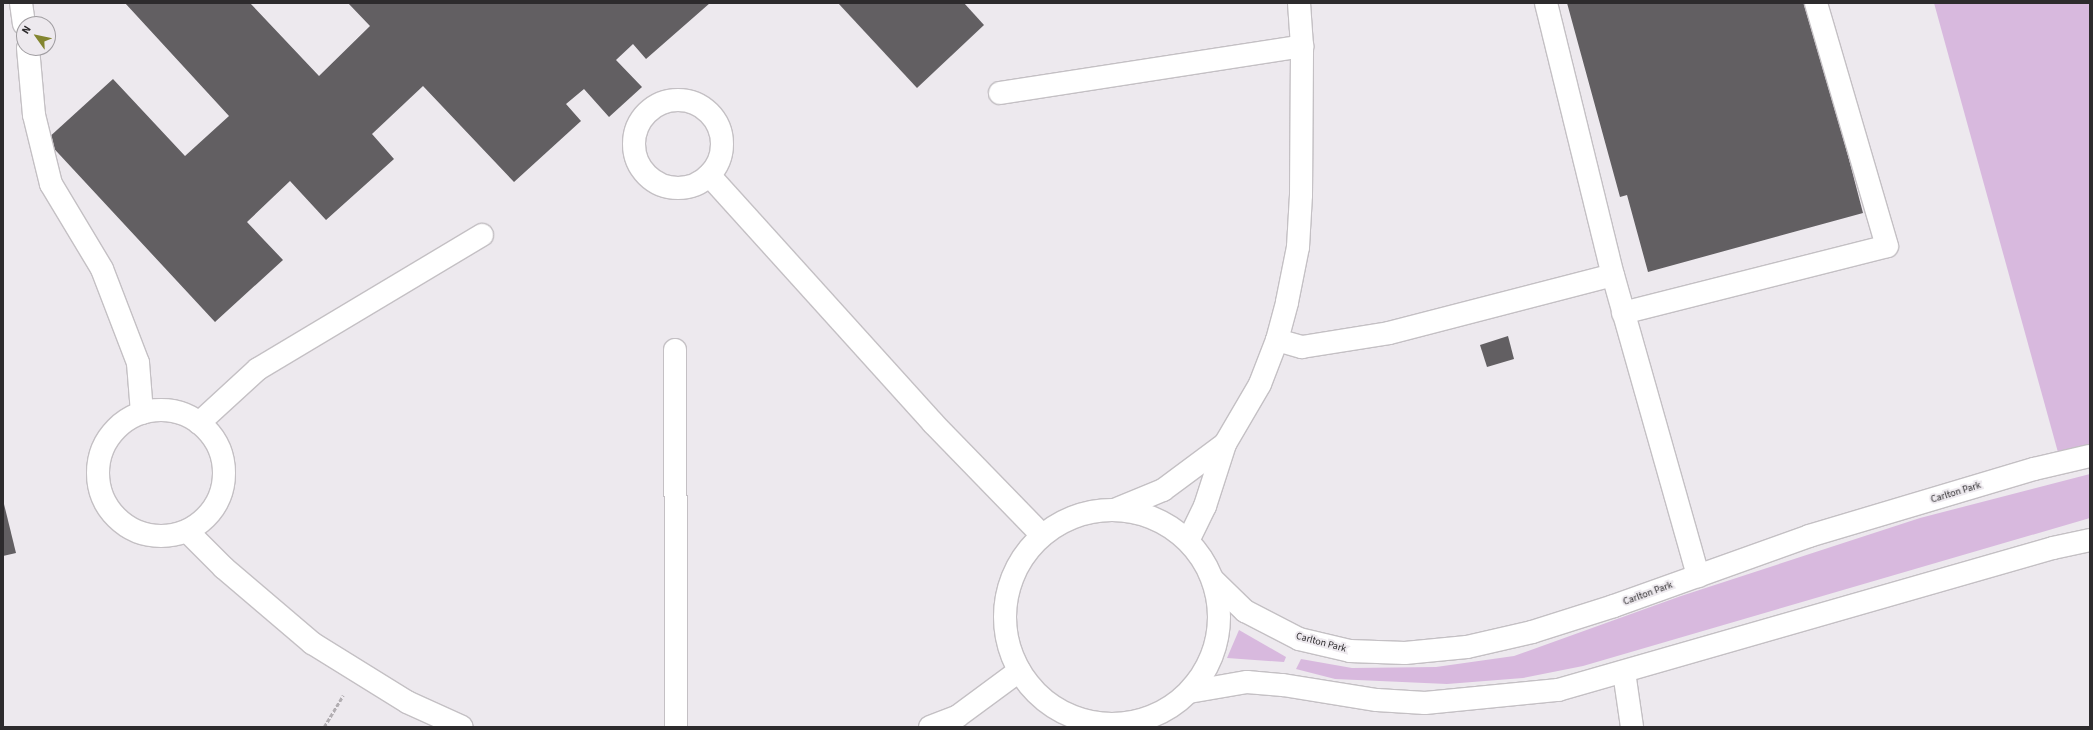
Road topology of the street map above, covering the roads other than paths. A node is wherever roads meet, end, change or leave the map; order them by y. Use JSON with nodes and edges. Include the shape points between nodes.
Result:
{"nodes":[{"id":1,"x":21,"y":3,"type":"edge"},
{"id":2,"x":1299,"y":3,"type":"edge"},
{"id":3,"x":1546,"y":3,"type":"edge"},
{"id":4,"x":1816,"y":3,"type":"edge"},
{"id":5,"x":23,"y":16,"type":"edge"},
{"id":6,"x":1302,"y":46,"type":"junction"},
{"id":7,"x":29,"y":56,"type":"edge"},
{"id":8,"x":1000,"y":93,"type":"dead end"},
{"id":9,"x":709,"y":175,"type":"dead end"},
{"id":10,"x":482,"y":235,"type":"dead end"},
{"id":11,"x":1613,"y":275,"type":"junction"},
{"id":12,"x":1623,"y":313,"type":"junction"},
{"id":13,"x":1277,"y":340,"type":"junction"},
{"id":14,"x":675,"y":350,"type":"dead end"},
{"id":15,"x":142,"y":413,"type":"junction"},
{"id":16,"x":199,"y":423,"type":"junction"},
{"id":17,"x":1225,"y":444,"type":"junction"},
{"id":18,"x":2090,"y":456,"type":"edge"},
{"id":19,"x":1117,"y":509,"type":"junction"},
{"id":20,"x":187,"y":531,"type":"junction"},
{"id":21,"x":1042,"y":535,"type":"junction"},
{"id":22,"x":2090,"y":540,"type":"edge"},
{"id":23,"x":1188,"y":541,"type":"junction"},
{"id":24,"x":1698,"y":576,"type":"junction"},
{"id":25,"x":1214,"y":580,"type":"junction"},
{"id":26,"x":1018,"y":671,"type":"junction"},
{"id":27,"x":1624,"y":672,"type":"junction"},
{"id":28,"x":1189,"y":692,"type":"junction"},
{"id":29,"x":1128,"y":726,"type":"edge"},
{"id":30,"x":462,"y":727,"type":"edge"},
{"id":31,"x":676,"y":727,"type":"edge"},
{"id":32,"x":930,"y":727,"type":"edge"},
{"id":33,"x":1632,"y":727,"type":"edge"}],
"edges":[{"from":1,"to":5,"type":"street"},
{"from":2,"to":6,"type":"street"},
{"from":3,"to":11,"type":"street"},
{"from":4,"to":12,"type":"street","via":[[1887,246]]},
{"from":6,"to":8,"type":"street"},
{"from":6,"to":13,"type":"street","via":[[1298,247]]},
{"from":7,"to":15,"type":"street","via":[[34,114],[51,184],[102,269],[138,363]]},
{"from":9,"to":21,"type":"street","via":[[933,423]]},
{"from":10,"to":16,"type":"street","via":[[258,369]]},
{"from":11,"to":12,"type":"street"},
{"from":11,"to":13,"type":"street","via":[[1389,332],[1302,346]]},
{"from":12,"to":24,"type":"street"},
{"from":13,"to":17,"type":"street","via":[[1260,384]]},
{"from":14,"to":31,"type":"street"},
{"from":15,"to":16,"type":"street","via":[[162,410],[175,412]]},
{"from":15,"to":20,"type":"street","via":[[110,437],[101,456],[98,476],[102,496],[113,514],[128,527],[147,535],[167,536]]},
{"from":16,"to":20,"type":"street","via":[[212,436],[221,452],[223,483],[215,507],[203,521]]},
{"from":17,"to":19,"type":"street","via":[[1162,490]]},
{"from":17,"to":23,"type":"street","via":[[1205,506]]},
{"from":18,"to":24,"type":"street","name":"Carlton Park","via":[[2034,469],[1809,536]]},
{"from":19,"to":21,"type":"street","via":[[1090,512],[1065,520]]},
{"from":19,"to":23,"type":"street","via":[[1144,514],[1168,525]]},
{"from":20,"to":30,"type":"street","via":[[224,568],[312,643],[407,702]]},
{"from":21,"to":26,"type":"street","via":[[1019,564],[1006,599],[1006,636]]},
{"from":22,"to":27,"type":"street","via":[[2053,548]]},
{"from":23,"to":25,"type":"street","via":[[1203,559]]},
{"from":24,"to":25,"type":"street","name":"Carlton Park","via":[[1532,632],[1467,647],[1405,653],[1350,651],[1299,639],[1245,611]]},
{"from":25,"to":28,"type":"street","via":[[1220,609],[1218,639],[1207,668]]},
{"from":26,"to":29,"type":"street","via":[[1038,696],[1064,714],[1094,724]]},
{"from":26,"to":32,"type":"street","via":[[958,716]]},
{"from":27,"to":28,"type":"street","via":[[1558,690],[1425,703],[1377,700],[1247,682]]},
{"from":27,"to":33,"type":"street"},
{"from":28,"to":29,"type":"street","via":[[1160,713]]}]}
